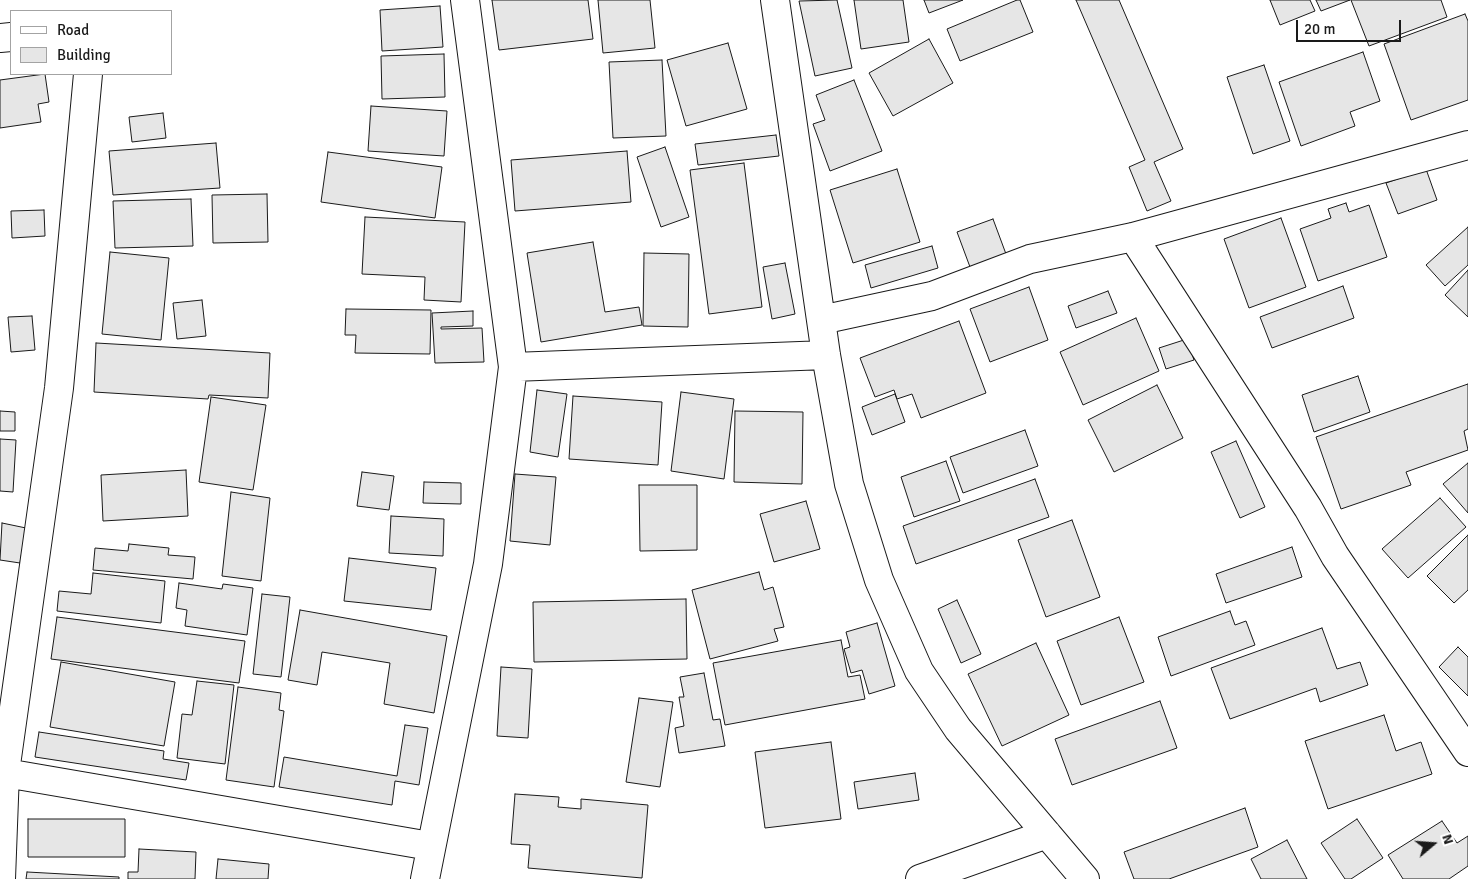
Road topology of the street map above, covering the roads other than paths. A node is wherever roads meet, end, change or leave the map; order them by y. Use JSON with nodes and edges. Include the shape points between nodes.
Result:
{"nodes":[{"id":1,"x":465,"y":0,"type":"edge"},
{"id":2,"x":775,"y":0,"type":"edge"},
{"id":3,"x":88,"y":75,"type":"edge"},
{"id":4,"x":1468,"y":145,"type":"edge"},
{"id":5,"x":1133,"y":237,"type":"junction"},
{"id":6,"x":821,"y":320,"type":"junction"},
{"id":7,"x":826,"y":355,"type":"junction"},
{"id":8,"x":513,"y":367,"type":"junction"},
{"id":9,"x":1468,"y":752,"type":"edge"},
{"id":10,"x":2,"y":772,"type":"edge"},
{"id":11,"x":1047,"y":834,"type":"junction"},
{"id":12,"x":430,"y":846,"type":"junction"},
{"id":13,"x":1,"y":879,"type":"edge"},
{"id":14,"x":425,"y":879,"type":"edge"},
{"id":15,"x":920,"y":879,"type":"edge"},
{"id":16,"x":1085,"y":879,"type":"edge"}],
"edges":[{"from":1,"to":8,"type":"street"},
{"from":2,"to":6,"type":"street"},
{"from":3,"to":10,"type":"street","via":[[59,388]]},
{"from":4,"to":5,"type":"street"},
{"from":5,"to":6,"type":"street","via":[[1030,259],[932,296]]},
{"from":5,"to":9,"type":"street","via":[[1308,508],[1335,556]]},
{"from":6,"to":7,"type":"street"},
{"from":7,"to":8,"type":"street"},
{"from":7,"to":11,"type":"street","via":[[849,484],[879,580],[919,671],[958,728]]},
{"from":8,"to":12,"type":"street","via":[[488,564]]},
{"from":10,"to":12,"type":"street"},
{"from":10,"to":13,"type":"street"},
{"from":11,"to":15,"type":"street"},
{"from":11,"to":16,"type":"street"},
{"from":12,"to":14,"type":"street"}]}
